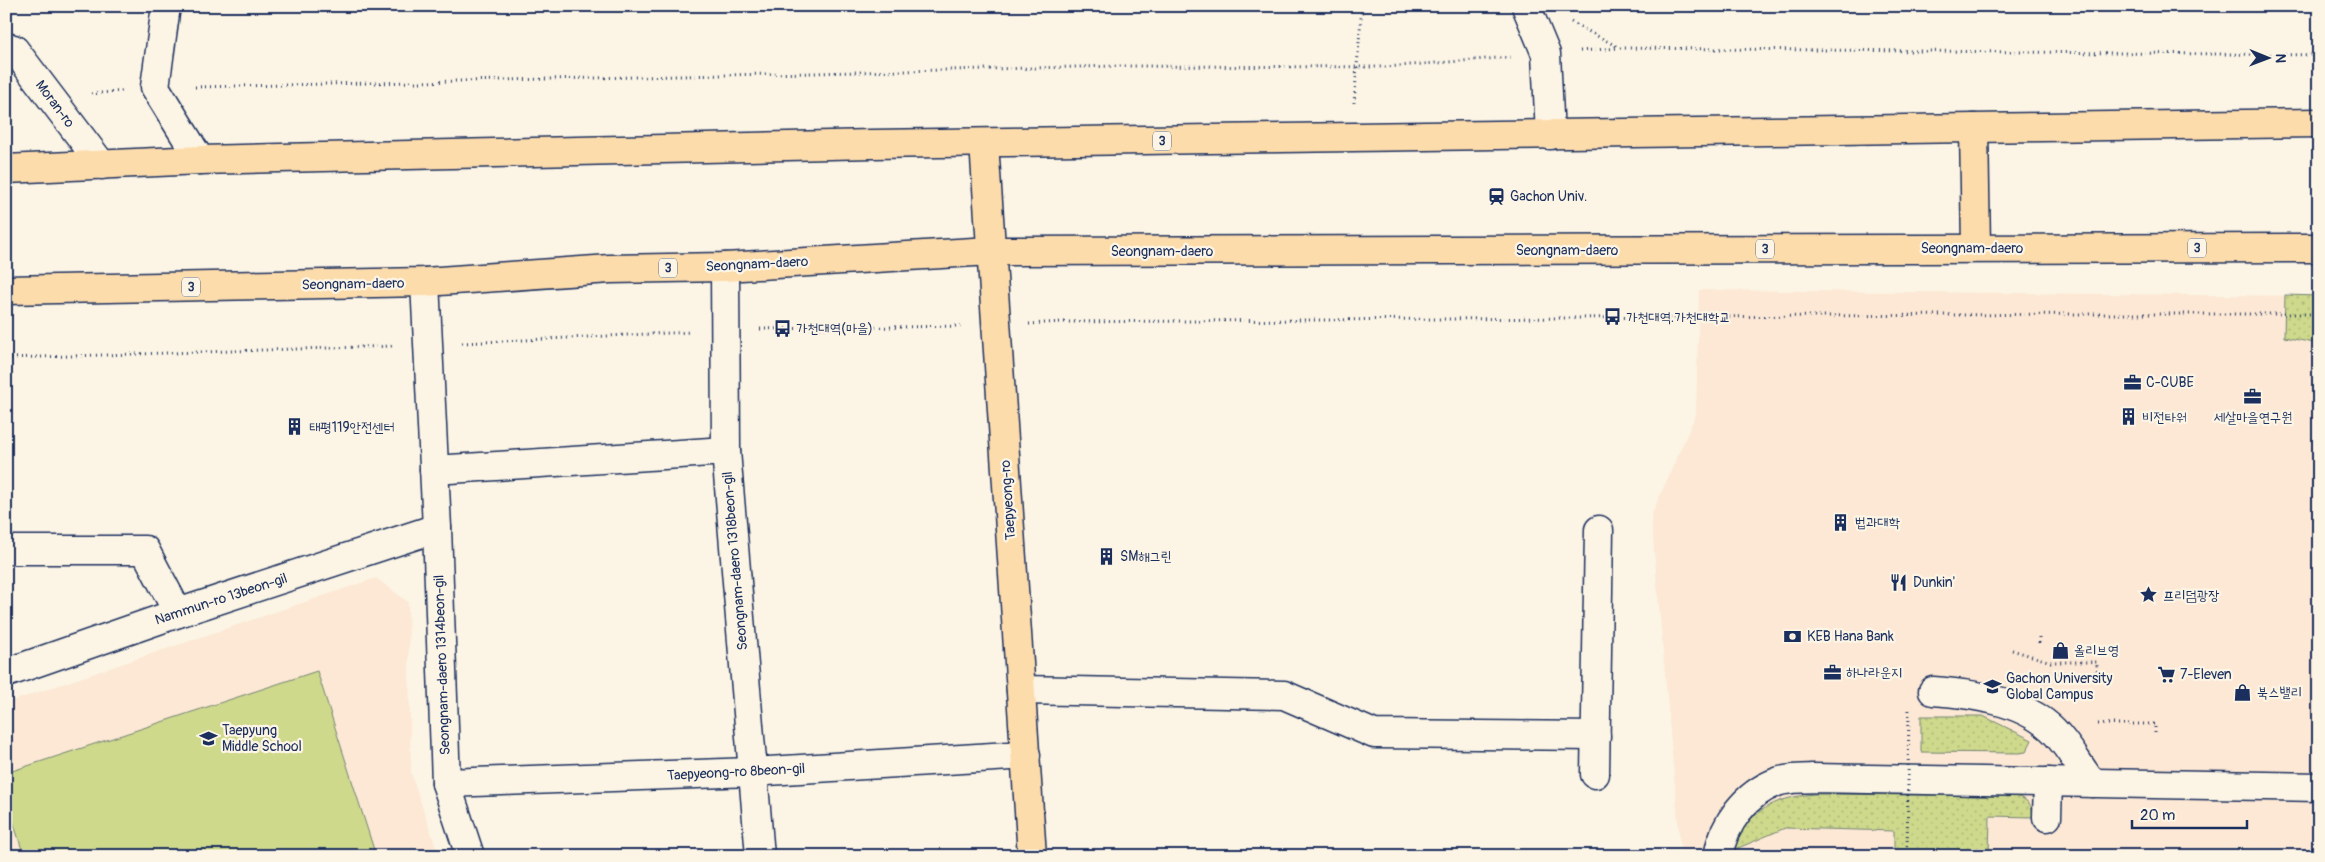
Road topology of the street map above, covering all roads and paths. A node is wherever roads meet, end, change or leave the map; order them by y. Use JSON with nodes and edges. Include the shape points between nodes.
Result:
{"nodes":[{"id":1,"x":166,"y":6,"type":"edge"},
{"id":2,"x":1362,"y":6,"type":"edge"},
{"id":3,"x":1526,"y":6,"type":"edge"},
{"id":4,"x":1563,"y":17,"type":"dead end"},
{"id":5,"x":6,"y":47,"type":"edge"},
{"id":6,"x":1619,"y":48,"type":"junction"},
{"id":7,"x":1546,"y":54,"type":"junction"},
{"id":8,"x":2319,"y":55,"type":"edge"},
{"id":9,"x":1357,"y":67,"type":"junction"},
{"id":10,"x":155,"y":87,"type":"junction"},
{"id":11,"x":51,"y":98,"type":"junction"},
{"id":12,"x":2319,"y":123,"type":"edge"},
{"id":13,"x":1974,"y":128,"type":"junction"},
{"id":14,"x":1550,"y":135,"type":"junction"},
{"id":15,"x":1351,"y":138,"type":"junction"},
{"id":16,"x":984,"y":143,"type":"junction"},
{"id":17,"x":200,"y":160,"type":"junction"},
{"id":18,"x":102,"y":165,"type":"junction"},
{"id":19,"x":6,"y":169,"type":"edge"},
{"id":20,"x":1976,"y":248,"type":"junction"},
{"id":21,"x":2319,"y":248,"type":"edge"},
{"id":22,"x":991,"y":251,"type":"junction"},
{"id":23,"x":725,"y":266,"type":"junction"},
{"id":24,"x":425,"y":282,"type":"junction"},
{"id":25,"x":6,"y":290,"type":"edge"},
{"id":26,"x":2319,"y":314,"type":"edge"},
{"id":27,"x":997,"y":326,"type":"junction"},
{"id":28,"x":725,"y":330,"type":"junction"},
{"id":29,"x":428,"y":345,"type":"junction"},
{"id":30,"x":6,"y":358,"type":"edge"},
{"id":31,"x":726,"y":451,"type":"junction"},
{"id":32,"x":434,"y":470,"type":"junction"},
{"id":33,"x":437,"y":528,"type":"junction"},
{"id":34,"x":1600,"y":530,"type":"dead end"},
{"id":35,"x":6,"y":550,"type":"edge"},
{"id":36,"x":178,"y":613,"type":"junction"},
{"id":37,"x":2039,"y":634,"type":"dead end"},
{"id":38,"x":2038,"y":643,"type":"dead end"},
{"id":39,"x":2012,"y":650,"type":"dead end"},
{"id":40,"x":6,"y":673,"type":"edge"},
{"id":41,"x":2039,"y":673,"type":"dead end"},
{"id":42,"x":1021,"y":690,"type":"junction"},
{"id":43,"x":1932,"y":691,"type":"dead end"},
{"id":44,"x":1909,"y":706,"type":"dead end"},
{"id":45,"x":2098,"y":724,"type":"dead end"},
{"id":46,"x":1596,"y":736,"type":"junction"},
{"id":47,"x":2155,"y":736,"type":"dead end"},
{"id":48,"x":1026,"y":755,"type":"junction"},
{"id":49,"x":752,"y":772,"type":"junction"},
{"id":50,"x":1595,"y":774,"type":"dead end"},
{"id":51,"x":2048,"y":782,"type":"junction"},
{"id":52,"x":446,"y":783,"type":"junction"},
{"id":53,"x":2092,"y":783,"type":"junction"},
{"id":54,"x":2319,"y":787,"type":"edge"},
{"id":55,"x":2047,"y":817,"type":"dead end"},
{"id":56,"x":470,"y":856,"type":"edge"},
{"id":57,"x":760,"y":856,"type":"edge"},
{"id":58,"x":1032,"y":856,"type":"edge"},
{"id":59,"x":1718,"y":856,"type":"edge"},
{"id":60,"x":1907,"y":856,"type":"edge"}],
"edges":[{"from":1,"to":10,"type":"street"},
{"from":2,"to":9,"type":"path"},
{"from":3,"to":7,"type":"street"},
{"from":4,"to":6,"type":"path"},
{"from":5,"to":11,"type":"street","name":"Moran-ro","via":[[14,49]]},
{"from":6,"to":7,"type":"path"},
{"from":6,"to":8,"type":"path"},
{"from":7,"to":9,"type":"path"},
{"from":7,"to":14,"type":"street"},
{"from":9,"to":10,"type":"path","via":[[1111,67]]},
{"from":9,"to":15,"type":"path"},
{"from":10,"to":11,"type":"path"},
{"from":10,"to":17,"type":"street"},
{"from":11,"to":18,"type":"street","name":"Moran-ro"},
{"from":12,"to":13,"type":"main road","number":"3"},
{"from":13,"to":14,"type":"main road","number":"3"},
{"from":13,"to":20,"type":"main road"},
{"from":14,"to":15,"type":"main road","number":"3"},
{"from":15,"to":16,"type":"main road","number":"3"},
{"from":16,"to":17,"type":"main road","number":"3"},
{"from":16,"to":22,"type":"main road","name":"Taepyeong-ro"},
{"from":17,"to":18,"type":"main road","number":"3"},
{"from":18,"to":19,"type":"main road","number":"3"},
{"from":20,"to":21,"type":"main road","name":"Seongnam-daero","number":"3"},
{"from":20,"to":22,"type":"main road","name":"Seongnam-daero","number":"3"},
{"from":22,"to":23,"type":"main road","name":"Seongnam-daero","number":"3"},
{"from":22,"to":27,"type":"main road","name":"Taepyeong-ro"},
{"from":23,"to":24,"type":"main road","name":"Seongnam-daero","number":"3","via":[[610,269]]},
{"from":23,"to":28,"type":"street","name":"Seongnam-daero 1318beon-gil"},
{"from":24,"to":25,"type":"main road","name":"Seongnam-daero","number":"3"},
{"from":24,"to":29,"type":"street","name":"Seongnam-daero 1314beon-gil"},
{"from":26,"to":27,"type":"path","via":[[1080,322]]},
{"from":27,"to":28,"type":"path"},
{"from":27,"to":42,"type":"main road","name":"Taepyeong-ro"},
{"from":28,"to":29,"type":"path"},
{"from":28,"to":31,"type":"street","name":"Seongnam-daero 1318beon-gil"},
{"from":29,"to":30,"type":"path"},
{"from":29,"to":32,"type":"street","name":"Seongnam-daero 1314beon-gil"},
{"from":31,"to":32,"type":"street"},
{"from":31,"to":49,"type":"street","name":"Seongnam-daero 1318beon-gil"},
{"from":32,"to":33,"type":"street","name":"Seongnam-daero 1314beon-gil"},
{"from":33,"to":36,"type":"street","name":"Nammun-ro 13beon-gil"},
{"from":33,"to":52,"type":"street","name":"Seongnam-daero 1314beon-gil"},
{"from":34,"to":46,"type":"street"},
{"from":35,"to":36,"type":"street","via":[[145,550]]},
{"from":36,"to":40,"type":"street","name":"Nammun-ro 13beon-gil"},
{"from":37,"to":38,"type":"path"},
{"from":39,"to":41,"type":"path","via":[[2051,662],[2096,662],[2097,673]]},
{"from":42,"to":46,"type":"street","via":[[1284,695],[1374,734]]},
{"from":42,"to":48,"type":"main road","name":"Taepyeong-ro"},
{"from":43,"to":53,"type":"street","via":[[1989,698],[2021,708],[2051,728]]},
{"from":44,"to":60,"type":"path","bridge":true},
{"from":45,"to":47,"type":"path","via":[[2155,724]]},
{"from":46,"to":50,"type":"street"},
{"from":48,"to":49,"type":"street","name":"Taepyeong-ro 8beon-gil"},
{"from":48,"to":58,"type":"main road","name":"Taepyeong-ro"},
{"from":49,"to":52,"type":"street","name":"Taepyeong-ro 8beon-gil"},
{"from":49,"to":57,"type":"street","name":"Seongnam-daero 1318beon-gil"},
{"from":51,"to":53,"type":"street"},
{"from":51,"to":55,"type":"street"},
{"from":51,"to":59,"type":"street","via":[[1812,778],[1778,781],[1752,794],[1733,816],[1720,843]]},
{"from":52,"to":56,"type":"street","name":"Seongnam-daero 1314beon-gil"},
{"from":53,"to":54,"type":"street"}]}
